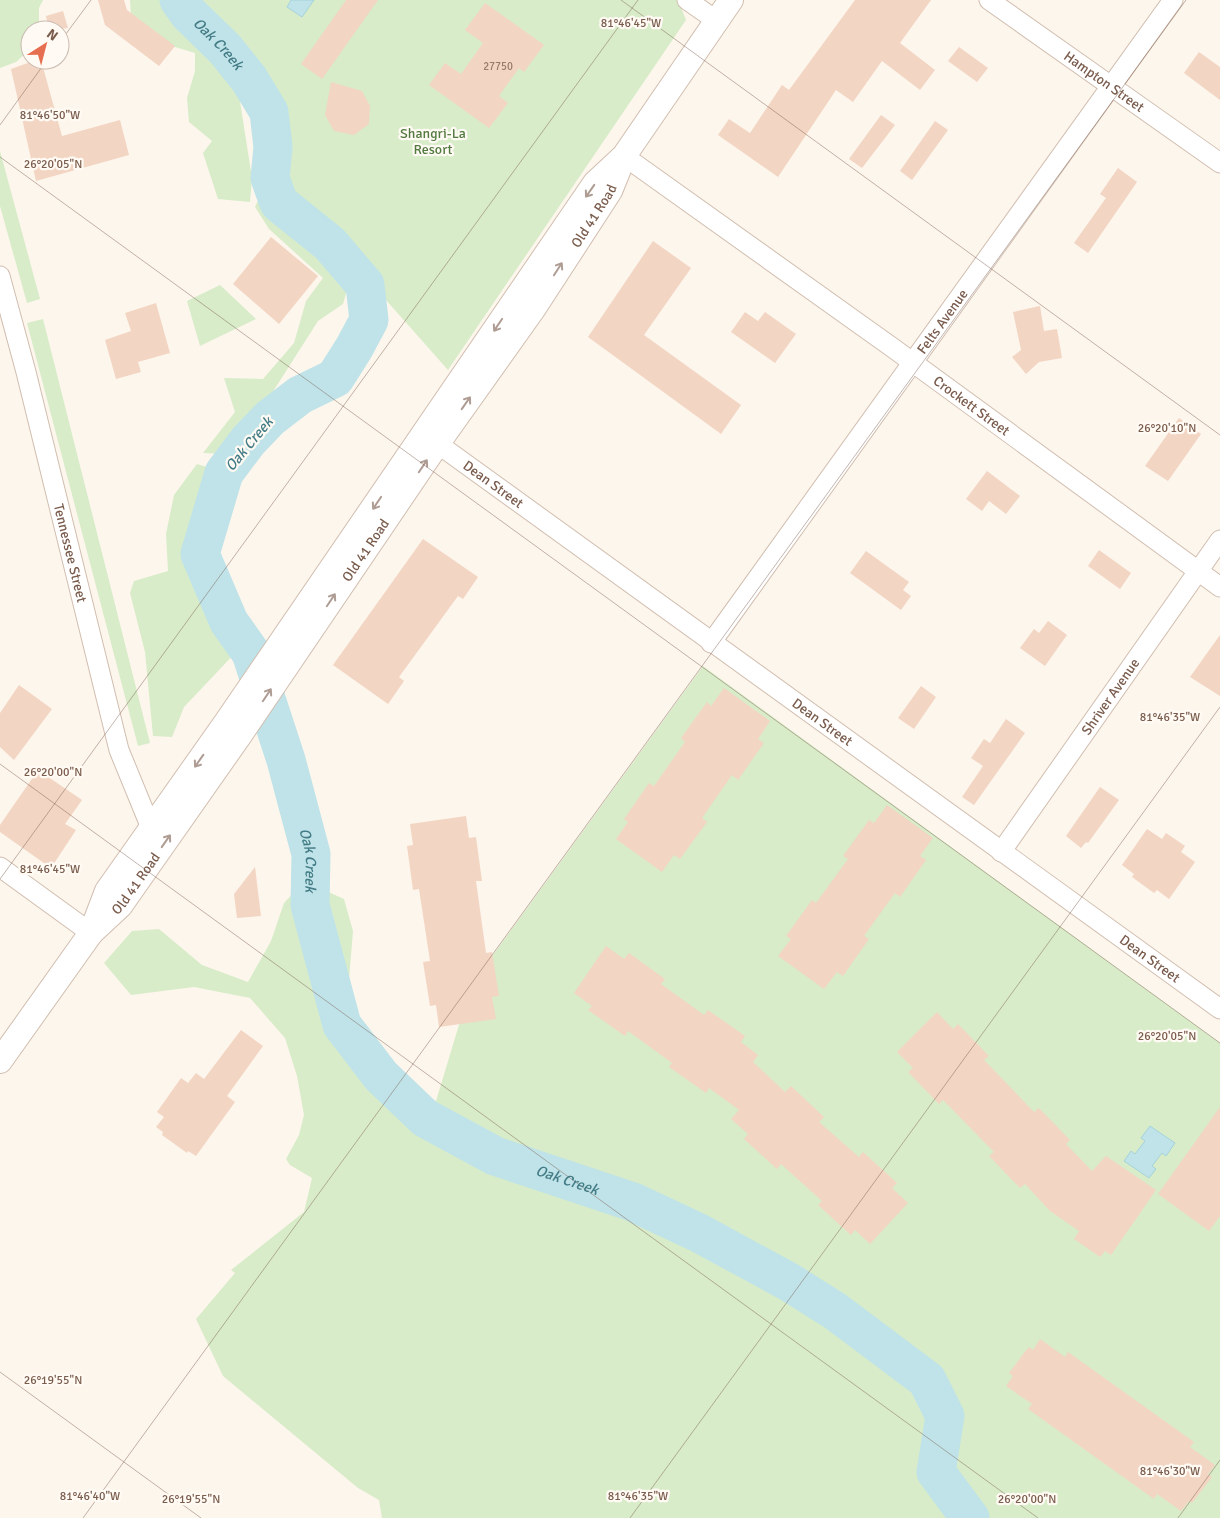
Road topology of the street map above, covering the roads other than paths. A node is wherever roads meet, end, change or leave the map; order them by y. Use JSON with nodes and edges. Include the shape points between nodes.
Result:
{"nodes":[{"id":1,"x":686,"y":0,"type":"edge"},
{"id":2,"x":732,"y":0,"type":"edge"},
{"id":3,"x":989,"y":0,"type":"edge"},
{"id":4,"x":1173,"y":0,"type":"edge"},
{"id":5,"x":717,"y":21,"type":"junction"},
{"id":6,"x":1112,"y":85,"type":"junction"},
{"id":7,"x":624,"y":156,"type":"junction"},
{"id":8,"x":1220,"y":163,"type":"edge"},
{"id":9,"x":0,"y":276,"type":"edge"},
{"id":10,"x":913,"y":362,"type":"junction"},
{"id":11,"x":431,"y":438,"type":"junction"},
{"id":12,"x":1220,"y":540,"type":"edge"},
{"id":13,"x":1198,"y":571,"type":"junction"},
{"id":14,"x":1220,"y":587,"type":"edge"},
{"id":15,"x":711,"y":643,"type":"junction"},
{"id":16,"x":233,"y":728,"type":"junction"},
{"id":17,"x":151,"y":828,"type":"junction"},
{"id":18,"x":1001,"y":852,"type":"junction"},
{"id":19,"x":0,"y":867,"type":"edge"},
{"id":20,"x":91,"y":933,"type":"junction"},
{"id":21,"x":1220,"y":1010,"type":"edge"},
{"id":22,"x":0,"y":1061,"type":"edge"}],
"edges":[{"from":1,"to":5,"type":"street"},
{"from":2,"to":5,"type":"street","name":"Old 41 Road"},
{"from":3,"to":6,"type":"street","name":"Hampton Street"},
{"from":4,"to":6,"type":"street","name":"Felts Avenue"},
{"from":5,"to":7,"type":"street","name":"Old 41 Road"},
{"from":6,"to":8,"type":"street","name":"Hampton Street"},
{"from":6,"to":10,"type":"street","name":"Felts Avenue"},
{"from":7,"to":10,"type":"street","name":"Crockett Street"},
{"from":7,"to":11,"type":"street","name":"Old 41 Road","via":[[610,191],[534,308]]},
{"from":9,"to":17,"type":"street","name":"Tennessee Street","via":[[119,750]]},
{"from":10,"to":13,"type":"street","name":"Crockett Street"},
{"from":10,"to":15,"type":"street","name":"Felts Avenue"},
{"from":11,"to":15,"type":"street","name":"Dean Street"},
{"from":11,"to":16,"type":"street","name":"Old 41 Road"},
{"from":12,"to":13,"type":"street","name":"Shriver Avenue"},
{"from":13,"to":14,"type":"street","name":"Crockett Street"},
{"from":13,"to":18,"type":"street","name":"Shriver Avenue"},
{"from":15,"to":18,"type":"street","name":"Dean Street"},
{"from":16,"to":17,"type":"street","name":"Old 41 Road","one_way":true},
{"from":20,"to":16,"type":"street","name":"Old 41 Road","one_way":true,"via":[[120,906]]},
{"from":17,"to":20,"type":"street","name":"Old 41 Road","via":[[108,890]]},
{"from":18,"to":21,"type":"street","name":"Dean Street"},
{"from":19,"to":20,"type":"street"},
{"from":20,"to":22,"type":"street","name":"Old 41 Road"}]}
